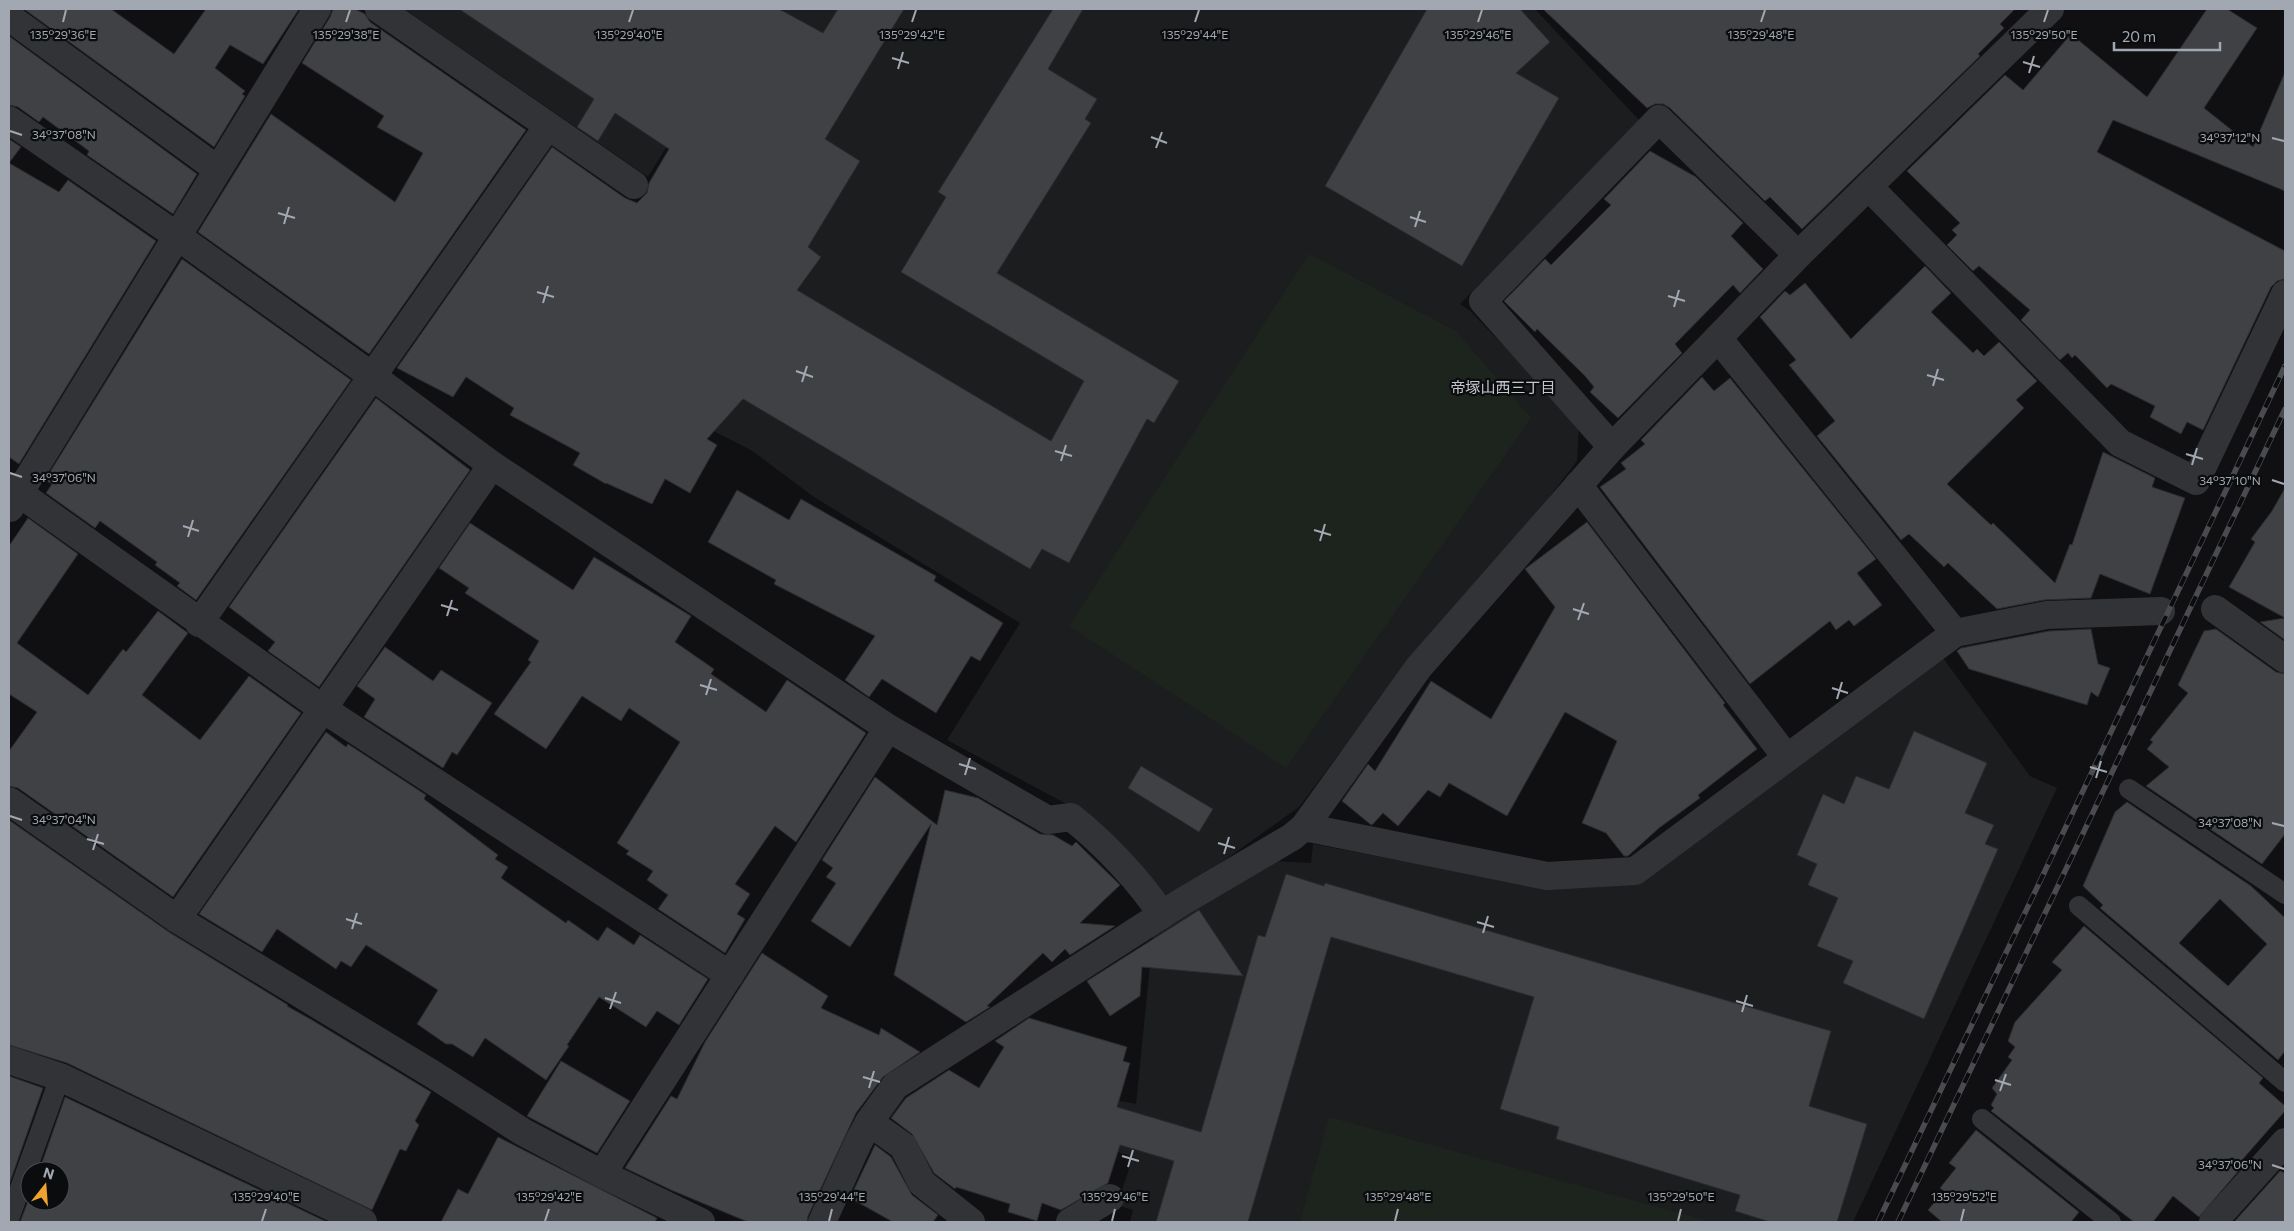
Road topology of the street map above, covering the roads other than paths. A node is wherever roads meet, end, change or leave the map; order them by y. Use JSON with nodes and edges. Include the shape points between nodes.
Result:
{"nodes":[{"id":1,"x":317,"y":9,"type":"edge"},
{"id":2,"x":380,"y":9,"type":"edge"},
{"id":3,"x":2050,"y":9,"type":"edge"},
{"id":4,"x":9,"y":17,"type":"edge"},
{"id":5,"x":9,"y":120,"type":"edge"},
{"id":6,"x":548,"y":126,"type":"junction"},
{"id":7,"x":217,"y":169,"type":"junction"},
{"id":8,"x":634,"y":186,"type":"dead end"},
{"id":9,"x":1869,"y":187,"type":"junction"},
{"id":10,"x":177,"y":236,"type":"junction"},
{"id":11,"x":1798,"y":256,"type":"junction"},
{"id":12,"x":2285,"y":294,"type":"edge"},
{"id":13,"x":1718,"y":338,"type":"junction"},
{"id":14,"x":372,"y":376,"type":"junction"},
{"id":15,"x":1612,"y":447,"type":"junction"},
{"id":16,"x":492,"y":465,"type":"junction"},
{"id":17,"x":1578,"y":485,"type":"junction"},
{"id":18,"x":12,"y":496,"type":"edge"},
{"id":19,"x":2215,"y":609,"type":"dead end"},
{"id":20,"x":2161,"y":611,"type":"dead end"},
{"id":21,"x":199,"y":623,"type":"junction"},
{"id":22,"x":1955,"y":632,"type":"junction"},
{"id":23,"x":2285,"y":659,"type":"edge"},
{"id":24,"x":323,"y":709,"type":"junction"},
{"id":25,"x":888,"y":728,"type":"junction"},
{"id":26,"x":1787,"y":758,"type":"junction"},
{"id":27,"x":2129,"y":789,"type":"dead end"},
{"id":28,"x":9,"y":801,"type":"edge"},
{"id":29,"x":1304,"y":827,"type":"junction"},
{"id":30,"x":2285,"y":894,"type":"edge"},
{"id":31,"x":2079,"y":906,"type":"dead end"},
{"id":32,"x":1162,"y":915,"type":"junction"},
{"id":33,"x":177,"y":919,"type":"junction"},
{"id":34,"x":730,"y":975,"type":"junction"},
{"id":35,"x":9,"y":1060,"type":"edge"},
{"id":36,"x":60,"y":1077,"type":"junction"},
{"id":37,"x":2285,"y":1082,"type":"edge"},
{"id":38,"x":1982,"y":1119,"type":"dead end"},
{"id":39,"x":869,"y":1122,"type":"junction"},
{"id":40,"x":2285,"y":1142,"type":"edge"},
{"id":41,"x":602,"y":1174,"type":"junction"},
{"id":42,"x":1110,"y":1198,"type":"dead end"},
{"id":43,"x":9,"y":1219,"type":"edge"},
{"id":44,"x":363,"y":1222,"type":"edge"},
{"id":45,"x":702,"y":1222,"type":"edge"},
{"id":46,"x":822,"y":1222,"type":"edge"},
{"id":47,"x":971,"y":1222,"type":"edge"},
{"id":48,"x":1070,"y":1222,"type":"edge"},
{"id":49,"x":2112,"y":1222,"type":"edge"},
{"id":50,"x":2213,"y":1222,"type":"edge"}],
"edges":[{"from":1,"to":7,"type":"street"},
{"from":2,"to":6,"type":"street"},
{"from":3,"to":9,"type":"street"},
{"from":4,"to":7,"type":"street"},
{"from":5,"to":10,"type":"street"},
{"from":6,"to":8,"type":"street"},
{"from":6,"to":14,"type":"street"},
{"from":7,"to":10,"type":"street"},
{"from":9,"to":11,"type":"street"},
{"from":9,"to":12,"type":"street","via":[[2120,443],[2196,481]]},
{"from":10,"to":14,"type":"street"},
{"from":10,"to":18,"type":"street"},
{"from":11,"to":13,"type":"street"},
{"from":11,"to":15,"type":"street","via":[[1659,119],[1483,302]]},
{"from":13,"to":15,"type":"street"},
{"from":13,"to":22,"type":"street"},
{"from":14,"to":16,"type":"street"},
{"from":14,"to":21,"type":"street"},
{"from":15,"to":17,"type":"street"},
{"from":16,"to":24,"type":"street"},
{"from":16,"to":25,"type":"street"},
{"from":17,"to":26,"type":"street"},
{"from":17,"to":29,"type":"street","via":[[1419,667]]},
{"from":18,"to":21,"type":"street"},
{"from":19,"to":23,"type":"street"},
{"from":20,"to":22,"type":"street","via":[[2047,615]]},
{"from":21,"to":24,"type":"street"},
{"from":22,"to":26,"type":"street"},
{"from":24,"to":33,"type":"street"},
{"from":24,"to":34,"type":"street"},
{"from":25,"to":32,"type":"street","via":[[1048,820],[1071,817],[1149,895]]},
{"from":25,"to":34,"type":"street"},
{"from":26,"to":29,"type":"street","via":[[1635,871],[1547,876]]},
{"from":27,"to":30,"type":"lane"},
{"from":28,"to":33,"type":"street"},
{"from":29,"to":32,"type":"street"},
{"from":31,"to":37,"type":"lane"},
{"from":32,"to":39,"type":"street","via":[[895,1086]]},
{"from":33,"to":41,"type":"street","via":[[523,1132]]},
{"from":34,"to":41,"type":"street"},
{"from":35,"to":36,"type":"street"},
{"from":36,"to":43,"type":"lane"},
{"from":36,"to":44,"type":"street"},
{"from":38,"to":49,"type":"lane"},
{"from":39,"to":46,"type":"street"},
{"from":39,"to":47,"type":"street","via":[[903,1146],[922,1183]]},
{"from":40,"to":50,"type":"street"},
{"from":41,"to":45,"type":"street"},
{"from":42,"to":48,"type":"street"}]}
